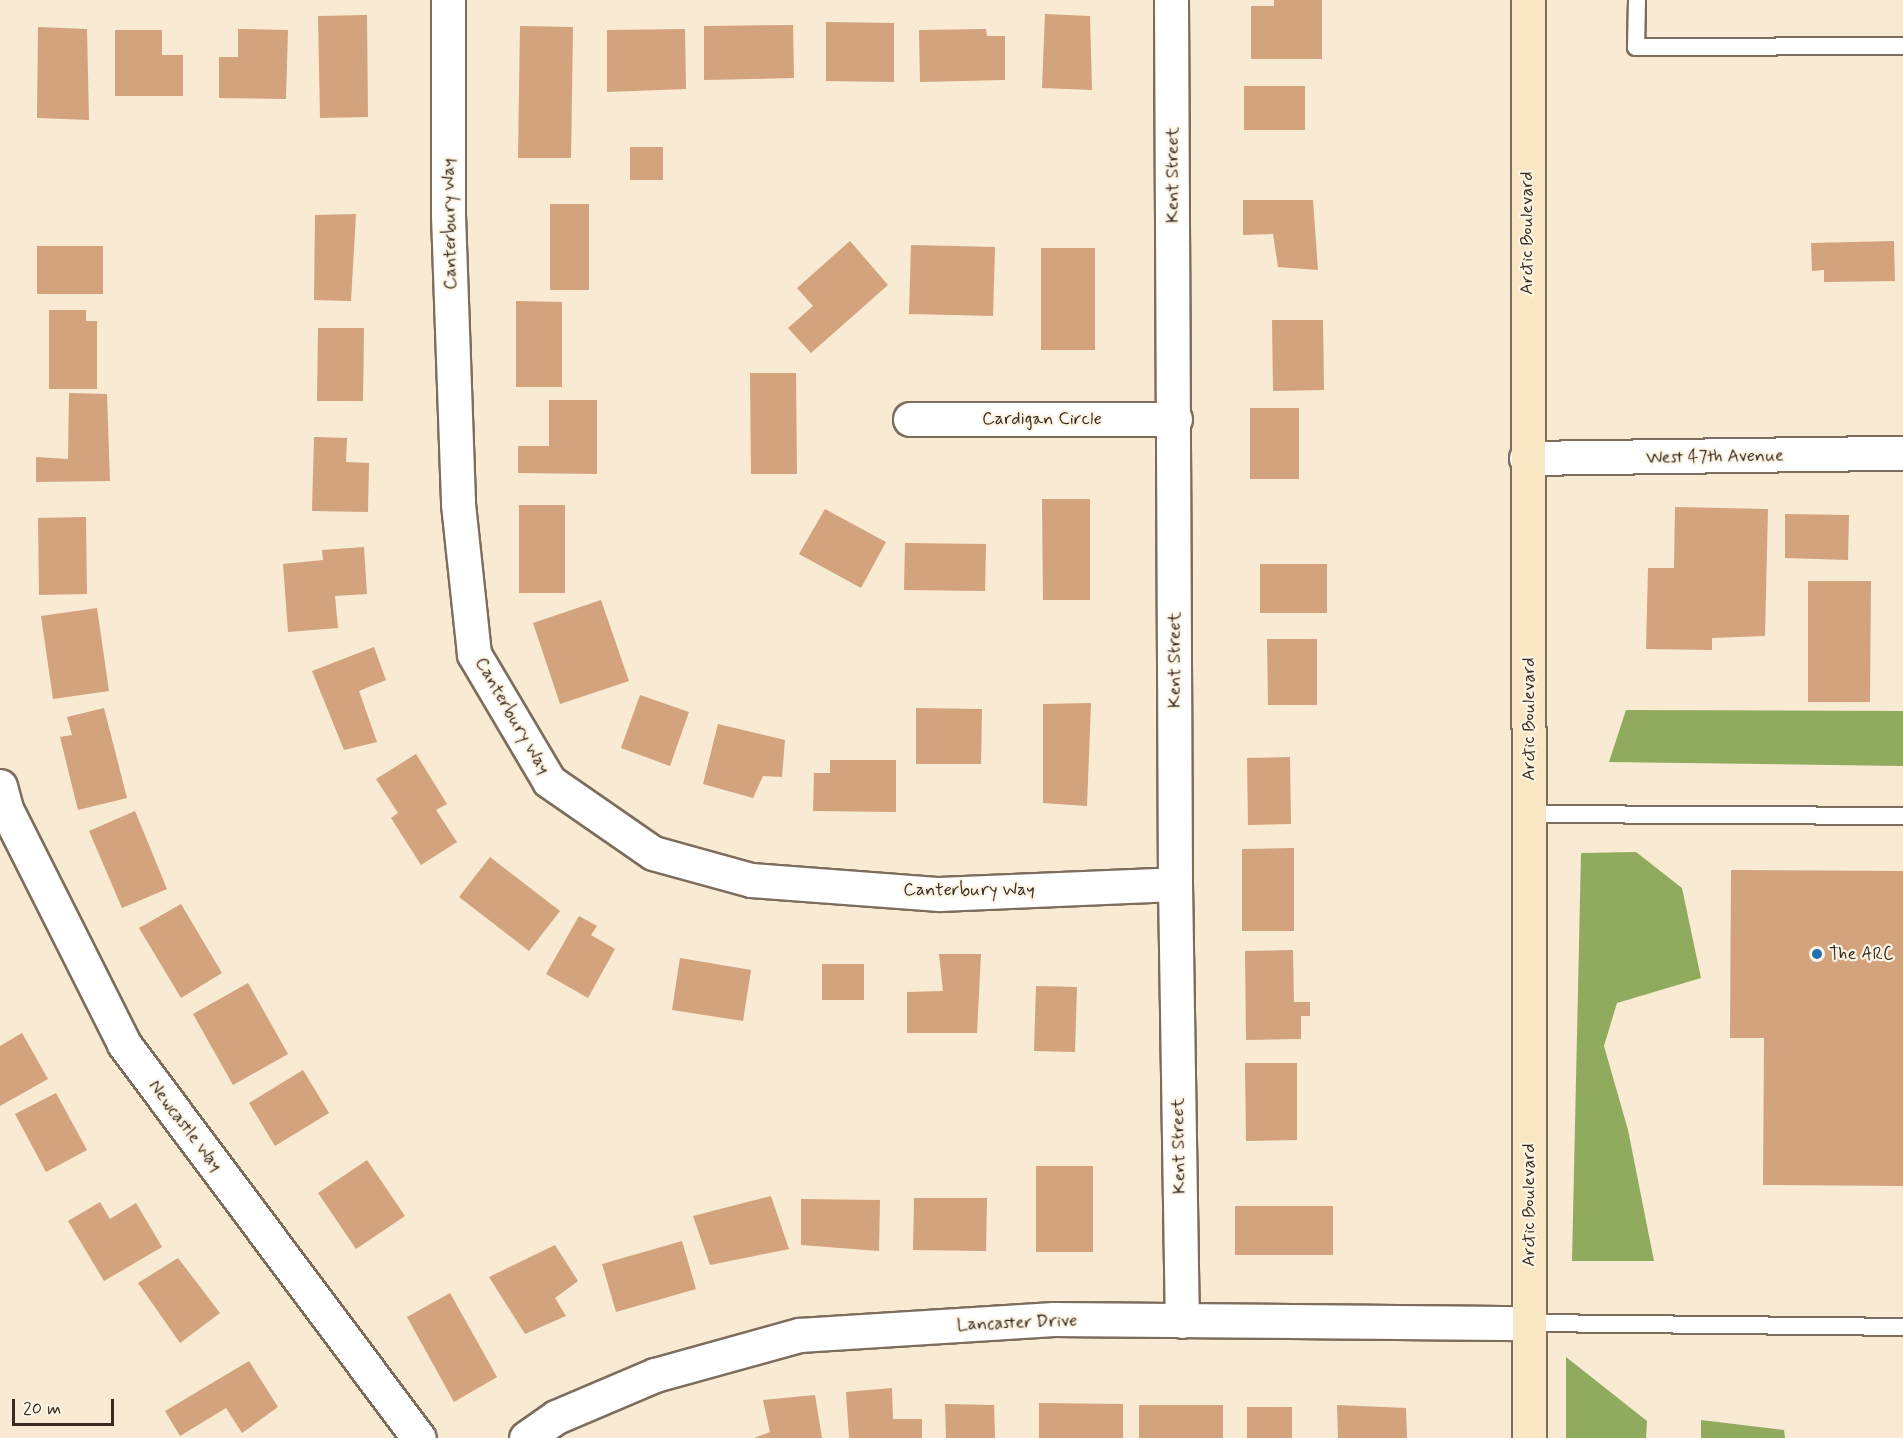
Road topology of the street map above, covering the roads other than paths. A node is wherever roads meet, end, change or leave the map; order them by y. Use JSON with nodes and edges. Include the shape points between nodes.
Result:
{"nodes":[{"id":1,"x":448,"y":0,"type":"edge"},
{"id":2,"x":1171,"y":0,"type":"edge"},
{"id":3,"x":1528,"y":0,"type":"edge"},
{"id":4,"x":1637,"y":0,"type":"edge"},
{"id":5,"x":1903,"y":46,"type":"edge"},
{"id":6,"x":910,"y":419,"type":"dead end"},
{"id":7,"x":1175,"y":419,"type":"junction"},
{"id":8,"x":1903,"y":453,"type":"edge"},
{"id":9,"x":1527,"y":458,"type":"junction"},
{"id":10,"x":0,"y":786,"type":"edge"},
{"id":11,"x":1529,"y":814,"type":"junction"},
{"id":12,"x":1903,"y":816,"type":"edge"},
{"id":13,"x":1175,"y":884,"type":"junction"},
{"id":14,"x":1182,"y":1321,"type":"junction"},
{"id":15,"x":1529,"y":1323,"type":"junction"},
{"id":16,"x":1903,"y":1327,"type":"edge"},
{"id":17,"x":419,"y":1438,"type":"edge"},
{"id":18,"x":526,"y":1438,"type":"edge"},
{"id":19,"x":1529,"y":1438,"type":"edge"}],
"edges":[{"from":1,"to":13,"type":"street","name":"Canterbury Way","via":[[448,215],[458,504],[474,654],[549,781],[653,854],[752,880],[939,894]]},
{"from":2,"to":7,"type":"street","name":"Kent Street"},
{"from":3,"to":9,"type":"main road","name":"Arctic Boulevard"},
{"from":4,"to":5,"type":"lane","via":[[1636,47]]},
{"from":6,"to":7,"type":"street","name":"Cardigan Circle"},
{"from":7,"to":13,"type":"street","name":"Kent Street"},
{"from":8,"to":9,"type":"street","name":"West 47th Avenue"},
{"from":9,"to":11,"type":"main road","name":"Arctic Boulevard"},
{"from":10,"to":17,"type":"street","name":"Newcastle Way","via":[[6,809],[124,1044]]},
{"from":11,"to":12,"type":"lane"},
{"from":11,"to":15,"type":"main road","name":"Arctic Boulevard"},
{"from":13,"to":14,"type":"street","name":"Kent Street"},
{"from":14,"to":15,"type":"street","name":"Lancaster Drive"},
{"from":14,"to":18,"type":"street","name":"Lancaster Drive","via":[[1053,1319],[799,1335],[655,1375],[556,1417]]},
{"from":15,"to":16,"type":"lane"},
{"from":15,"to":19,"type":"main road","name":"Arctic Boulevard"}]}
